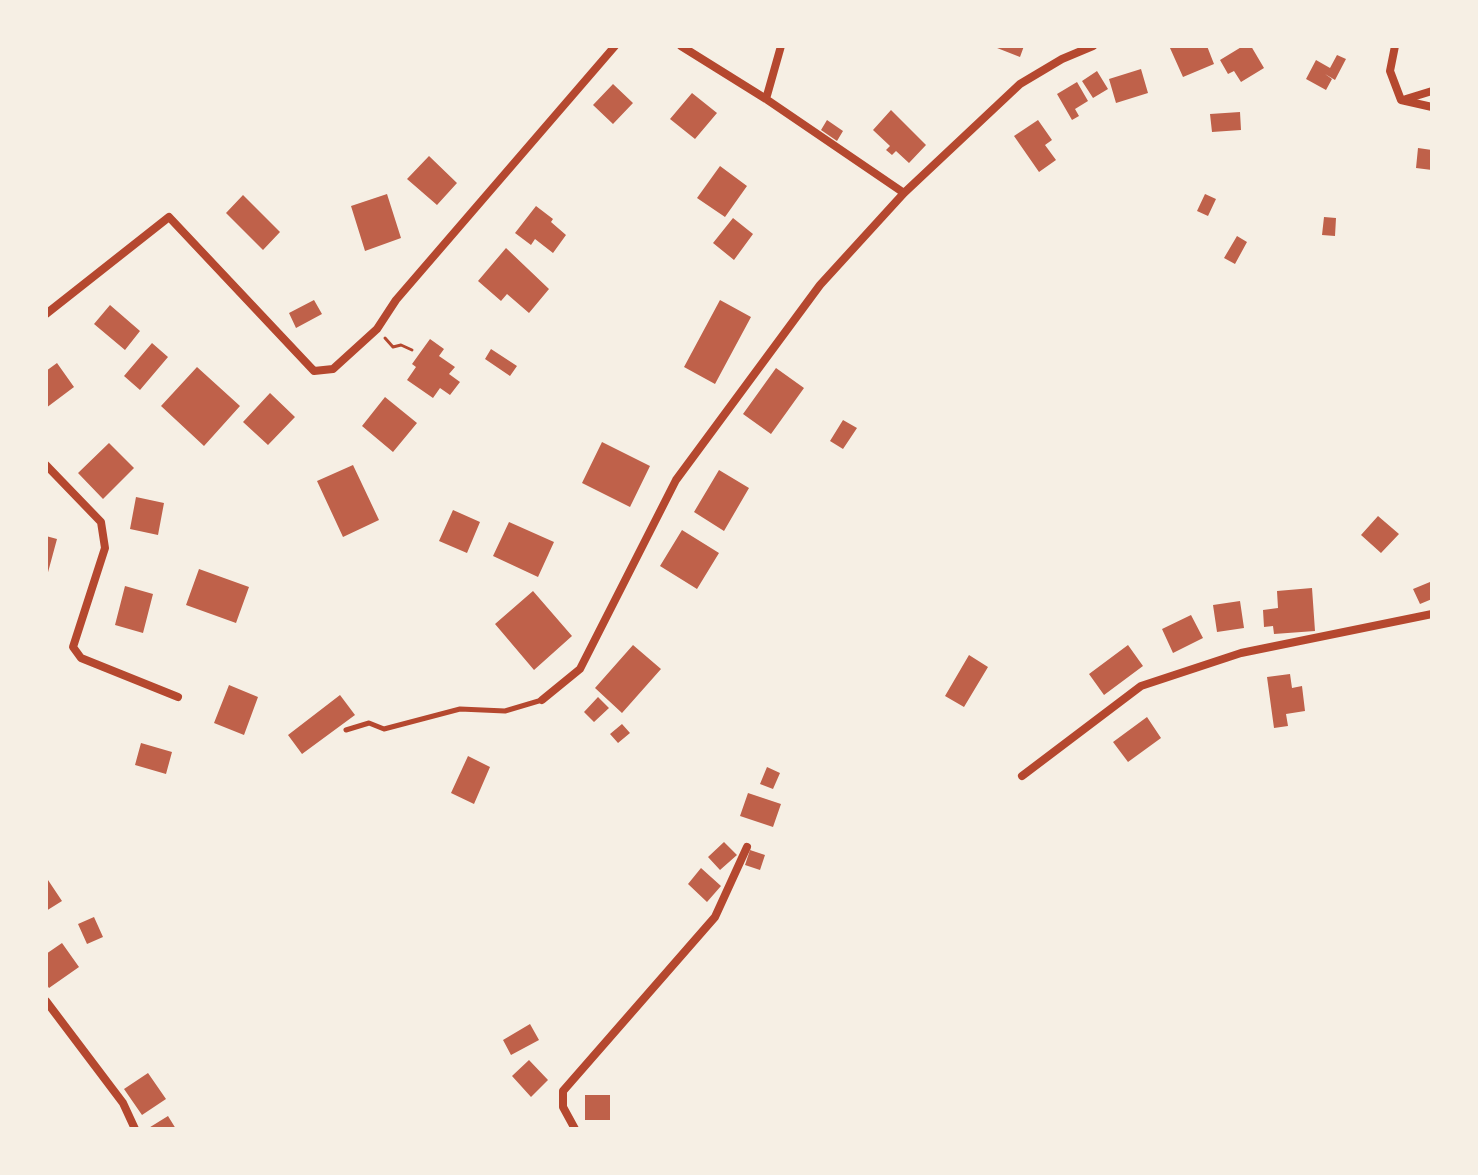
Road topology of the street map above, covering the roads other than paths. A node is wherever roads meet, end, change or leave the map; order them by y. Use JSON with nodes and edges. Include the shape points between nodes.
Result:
{"nodes":[{"id":1,"x":615,"y":46,"type":"edge"},
{"id":2,"x":681,"y":46,"type":"edge"},
{"id":3,"x":781,"y":46,"type":"edge"},
{"id":4,"x":1093,"y":46,"type":"edge"},
{"id":5,"x":1395,"y":46,"type":"edge"},
{"id":6,"x":1432,"y":91,"type":"edge"},
{"id":7,"x":766,"y":99,"type":"junction"},
{"id":8,"x":1401,"y":100,"type":"junction"},
{"id":9,"x":1432,"y":107,"type":"edge"},
{"id":10,"x":904,"y":193,"type":"junction"},
{"id":11,"x":46,"y":314,"type":"edge"},
{"id":12,"x":46,"y":465,"type":"edge"},
{"id":13,"x":1432,"y":614,"type":"edge"},
{"id":14,"x":178,"y":697,"type":"dead end"},
{"id":15,"x":542,"y":700,"type":"joint"},
{"id":16,"x":346,"y":730,"type":"dead end"},
{"id":17,"x":1022,"y":776,"type":"dead end"},
{"id":18,"x":747,"y":847,"type":"dead end"},
{"id":19,"x":46,"y":1001,"type":"edge"},
{"id":20,"x":135,"y":1129,"type":"edge"},
{"id":21,"x":575,"y":1129,"type":"edge"}],
"edges":[{"from":1,"to":11,"type":"street","via":[[396,300],[377,329],[333,369],[314,371],[169,217]]},
{"from":2,"to":7,"type":"street"},
{"from":3,"to":7,"type":"street"},
{"from":4,"to":10,"type":"street","via":[[1020,84]]},
{"from":5,"to":8,"type":"street","via":[[1390,71]]},
{"from":6,"to":8,"type":"street"},
{"from":7,"to":10,"type":"street"},
{"from":8,"to":9,"type":"street"},
{"from":10,"to":15,"type":"street","via":[[820,285],[676,480],[580,669]]},
{"from":12,"to":14,"type":"street","via":[[101,522],[105,548],[73,647],[81,658]]},
{"from":13,"to":17,"type":"street","via":[[1241,653],[1141,686]]},
{"from":15,"to":16,"type":"lane","via":[[505,711],[460,709],[384,729],[369,723]]},
{"from":18,"to":21,"type":"street","via":[[715,917],[563,1091],[563,1107]]},
{"from":19,"to":20,"type":"street","via":[[123,1103]]}]}
